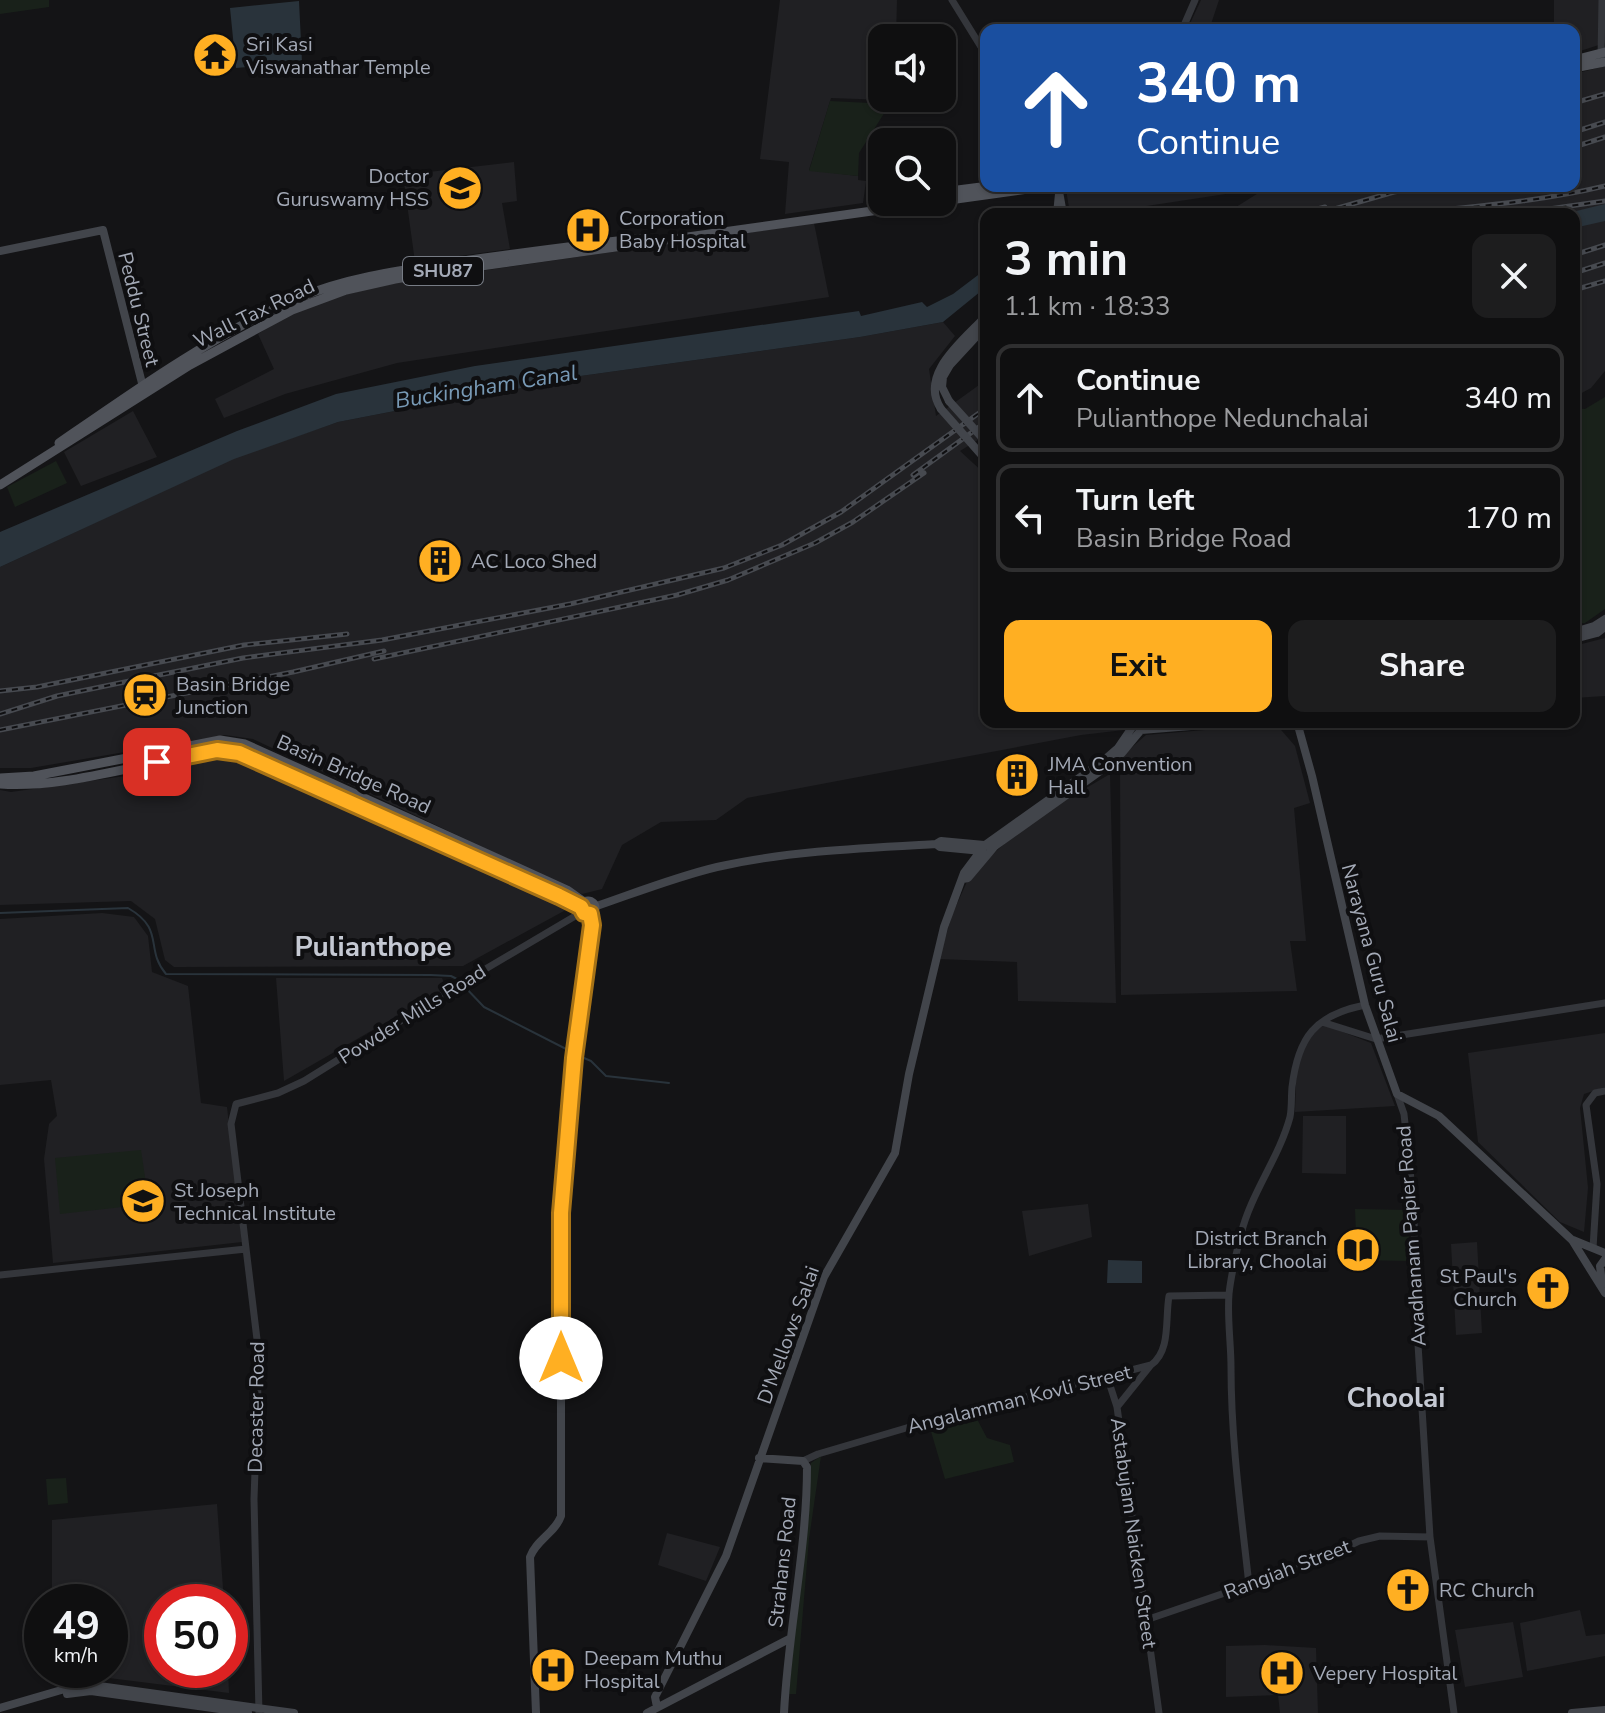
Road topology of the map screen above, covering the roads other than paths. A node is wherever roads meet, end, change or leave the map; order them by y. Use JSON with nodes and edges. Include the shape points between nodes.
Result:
{"nodes":[{"id":1,"x":952,"y":0,"type":"edge"},
{"id":2,"x":1195,"y":0,"type":"edge"},
{"id":3,"x":1602,"y":0,"type":"edge"},
{"id":4,"x":1185,"y":24,"type":"edge"},
{"id":5,"x":980,"y":45,"type":"edge"},
{"id":6,"x":1603,"y":57,"type":"edge"},
{"id":7,"x":1580,"y":59,"type":"edge"},
{"id":8,"x":1580,"y":66,"type":"edge"},
{"id":9,"x":980,"y":187,"type":"edge"},
{"id":10,"x":956,"y":190,"type":"edge"},
{"id":11,"x":1006,"y":192,"type":"edge"},
{"id":12,"x":956,"y":199,"type":"edge"},
{"id":13,"x":868,"y":206,"type":"edge"},
{"id":14,"x":868,"y":212,"type":"edge"},
{"id":15,"x":0,"y":251,"type":"edge"},
{"id":16,"x":980,"y":323,"type":"edge"},
{"id":17,"x":980,"y":333,"type":"edge"},
{"id":18,"x":144,"y":390,"type":"junction"},
{"id":19,"x":980,"y":435,"type":"edge"},
{"id":20,"x":980,"y":453,"type":"edge"},
{"id":21,"x":0,"y":478,"type":"edge"},
{"id":22,"x":0,"y":485,"type":"edge"},
{"id":23,"x":1605,"y":619,"type":"edge"},
{"id":24,"x":1605,"y":627,"type":"edge"},
{"id":25,"x":1580,"y":630,"type":"edge"},
{"id":26,"x":1580,"y":637,"type":"edge"},
{"id":27,"x":1132,"y":728,"type":"edge"},
{"id":28,"x":1299,"y":728,"type":"edge"},
{"id":29,"x":96,"y":769,"type":"junction"},
{"id":30,"x":0,"y":778,"type":"edge"},
{"id":31,"x":0,"y":784,"type":"edge"},
{"id":32,"x":987,"y":848,"type":"junction"},
{"id":33,"x":586,"y":908,"type":"junction"},
{"id":34,"x":1605,"y":1003,"type":"edge"},
{"id":35,"x":1365,"y":1005,"type":"junction"},
{"id":36,"x":1322,"y":1022,"type":"junction"},
{"id":37,"x":1376,"y":1039,"type":"junction"},
{"id":38,"x":1605,"y":1091,"type":"edge"},
{"id":39,"x":1397,"y":1094,"type":"junction"},
{"id":40,"x":236,"y":1104,"type":"joint"},
{"id":41,"x":1572,"y":1240,"type":"junction"},
{"id":42,"x":1593,"y":1248,"type":"junction"},
{"id":43,"x":246,"y":1249,"type":"junction"},
{"id":44,"x":1605,"y":1253,"type":"edge"},
{"id":45,"x":1584,"y":1258,"type":"junction"},
{"id":46,"x":1605,"y":1259,"type":"edge"},
{"id":47,"x":0,"y":1275,"type":"edge"},
{"id":48,"x":1604,"y":1291,"type":"edge"},
{"id":49,"x":1229,"y":1295,"type":"junction"},
{"id":50,"x":1151,"y":1365,"type":"junction"},
{"id":51,"x":1107,"y":1376,"type":"junction"},
{"id":52,"x":1117,"y":1407,"type":"junction"},
{"id":53,"x":759,"y":1458,"type":"junction"},
{"id":54,"x":803,"y":1461,"type":"junction"},
{"id":55,"x":1430,"y":1537,"type":"junction"},
{"id":56,"x":1249,"y":1585,"type":"junction"},
{"id":57,"x":1146,"y":1620,"type":"junction"},
{"id":58,"x":789,"y":1639,"type":"junction"},
{"id":59,"x":657,"y":1707,"type":"junction"},
{"id":60,"x":0,"y":1710,"type":"edge"},
{"id":61,"x":259,"y":1710,"type":"edge"},
{"id":62,"x":1605,"y":1710,"type":"edge"},
{"id":63,"x":248,"y":1713,"type":"edge"},
{"id":64,"x":294,"y":1713,"type":"edge"},
{"id":65,"x":536,"y":1713,"type":"edge"},
{"id":66,"x":647,"y":1713,"type":"edge"},
{"id":67,"x":784,"y":1713,"type":"edge"},
{"id":68,"x":1159,"y":1713,"type":"edge"},
{"id":69,"x":1454,"y":1713,"type":"edge"},
{"id":70,"x":1572,"y":1713,"type":"edge"}],
"edges":[{"from":1,"to":5,"type":"street"},
{"from":2,"to":4,"type":"street"},
{"from":3,"to":6,"type":"street"},
{"from":6,"to":7,"type":"main road"},
{"from":6,"to":8,"type":"main road"},
{"from":9,"to":10,"type":"main road"},
{"from":11,"to":12,"type":"main road"},
{"from":13,"to":18,"type":"main road","name":"Wall Tax Road","number":"SHU87","via":[[344,282],[256,318]]},
{"from":14,"to":18,"type":"main road","name":"Wall Tax Road","number":"SHU87","via":[[346,290],[292,310]]},
{"from":15,"to":18,"type":"main road","name":"Peddu Street","via":[[103,230]]},
{"from":16,"to":20,"type":"main road","bridge":true,"via":[[944,362],[935,377],[934,398]]},
{"from":17,"to":19,"type":"main road","bridge":true,"via":[[946,371],[942,387]]},
{"from":18,"to":21,"type":"main road","name":"Wall Tax Road","number":"SHU87"},
{"from":18,"to":22,"type":"main road","name":"Wall Tax Road","number":"SHU87"},
{"from":23,"to":25,"type":"main road"},
{"from":24,"to":26,"type":"main road"},
{"from":27,"to":32,"type":"main road","via":[[1103,761]]},
{"from":28,"to":35,"type":"main road","name":"Narayana Guru Salai"},
{"from":29,"to":30,"type":"main road"},
{"from":29,"to":31,"type":"main road","via":[[35,784]]},
{"from":29,"to":33,"type":"main road","name":"Basin Bridge Road","via":[[220,740],[245,744],[567,890]]},
{"from":32,"to":33,"type":"main road","via":[[941,841],[727,865]]},
{"from":32,"to":53,"type":"main road","name":"D'Mellows Salai","via":[[964,873],[944,927],[895,1153],[824,1277]]},
{"from":33,"to":40,"type":"street","name":"Powder Mills Road","via":[[304,1081]]},
{"from":33,"to":65,"type":"main road","via":[[590,937],[561,1213],[561,1516],[531,1553]]},
{"from":34,"to":37,"type":"street"},
{"from":35,"to":36,"type":"street","via":[[1342,1009]]},
{"from":35,"to":37,"type":"main road","name":"Narayana Guru Salai"},
{"from":36,"to":37,"type":"street"},
{"from":36,"to":49,"type":"street","via":[[1308,1033],[1298,1054],[1289,1118],[1269,1172],[1248,1208]]},
{"from":37,"to":39,"type":"main road","name":"Narayana Guru Salai"},
{"from":38,"to":42,"type":"street","via":[[1595,1093],[1586,1105],[1597,1184]]},
{"from":39,"to":41,"type":"main road","via":[[1439,1116]]},
{"from":39,"to":55,"type":"street","name":"Avadhanam Papier Road","via":[[1414,1208]]},
{"from":40,"to":43,"type":"street","name":"Decaster Road","via":[[231,1124]]},
{"from":41,"to":42,"type":"main road"},
{"from":41,"to":45,"type":"main road"},
{"from":42,"to":44,"type":"main road"},
{"from":42,"to":45,"type":"main road"},
{"from":43,"to":47,"type":"street"},
{"from":43,"to":61,"type":"street","name":"Decaster Road","via":[[259,1356],[254,1499]]},
{"from":45,"to":48,"type":"main road"},
{"from":46,"to":48,"type":"main road","via":[[1600,1266]]},
{"from":49,"to":50,"type":"street","name":"Angalamman Kovli Street","via":[[1169,1296],[1164,1350]]},
{"from":49,"to":56,"type":"street","via":[[1232,1419]]},
{"from":50,"to":51,"type":"street","name":"Angalamman Kovli Street"},
{"from":50,"to":52,"type":"street","name":"Astabujam Naicken Street"},
{"from":51,"to":52,"type":"street"},
{"from":51,"to":54,"type":"street","name":"Angalamman Kovli Street","via":[[913,1426]]},
{"from":52,"to":57,"type":"street","name":"Astabujam Naicken Street"},
{"from":53,"to":54,"type":"main road"},
{"from":53,"to":59,"type":"main road","name":"D'Mellows Salai","via":[[726,1556],[655,1697]]},
{"from":54,"to":58,"type":"main road","name":"Strahans Road","via":[[803,1524]]},
{"from":55,"to":56,"type":"street","name":"Rangiah Street","via":[[1359,1541]]},
{"from":55,"to":69,"type":"street","name":"Avadhanam Papier Road"},
{"from":56,"to":57,"type":"street","name":"Rangiah Street"},
{"from":57,"to":68,"type":"street","name":"Astabujam Naicken Street"},
{"from":58,"to":59,"type":"main road"},
{"from":58,"to":67,"type":"main road","name":"Strahans Road"},
{"from":59,"to":66,"type":"main road"},
{"from":60,"to":61,"type":"main road","via":[[92,1685]]},
{"from":60,"to":63,"type":"main road","via":[[91,1691]]},
{"from":61,"to":64,"type":"main road"},
{"from":62,"to":70,"type":"main road"}]}
